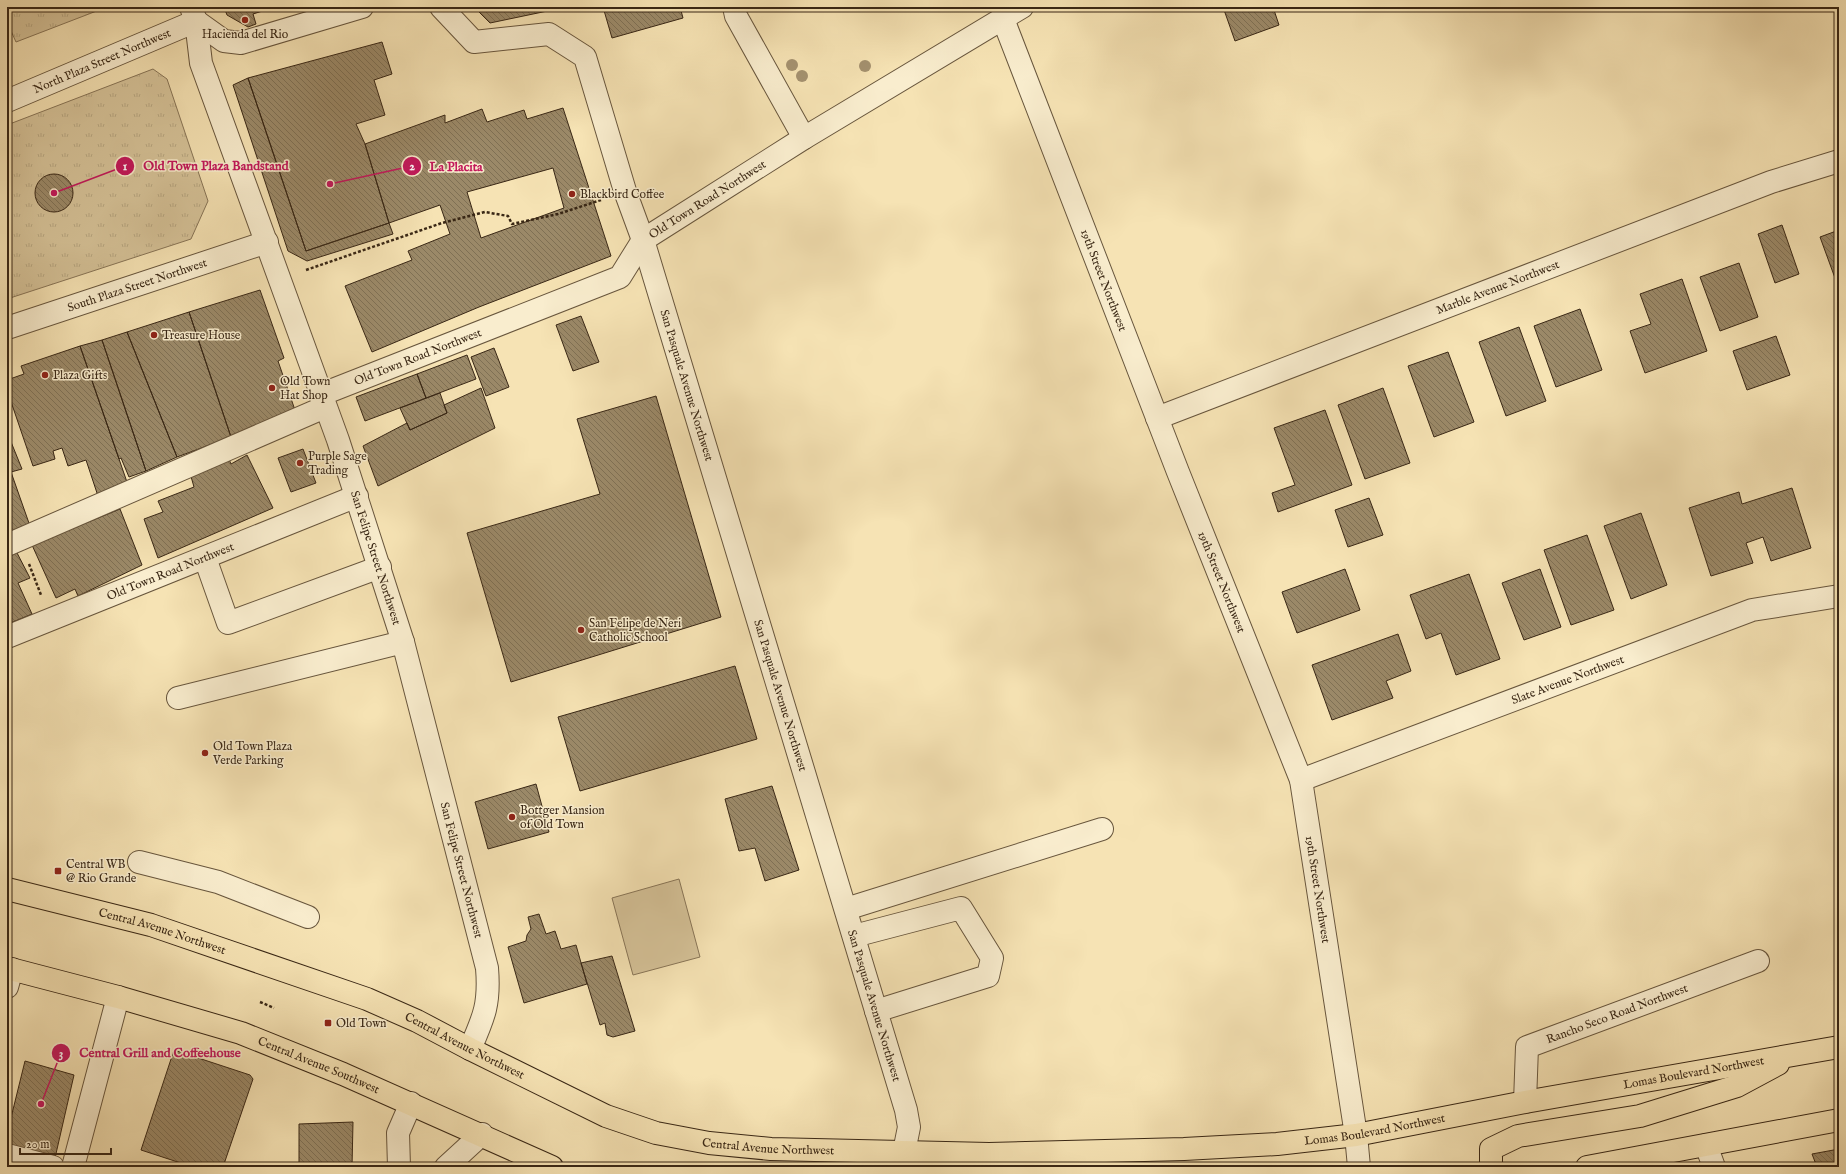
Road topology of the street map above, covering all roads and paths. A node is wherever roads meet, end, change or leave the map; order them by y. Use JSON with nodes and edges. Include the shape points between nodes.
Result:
{"nodes":[{"id":1,"x":362,"y":7,"type":"edge"},
{"id":2,"x":441,"y":7,"type":"edge"},
{"id":3,"x":734,"y":7,"type":"edge"},
{"id":4,"x":1022,"y":7,"type":"edge"},
{"id":5,"x":194,"y":14,"type":"edge"},
{"id":6,"x":1003,"y":19,"type":"junction"},
{"id":7,"x":7,"y":101,"type":"edge"},
{"id":8,"x":804,"y":138,"type":"junction"},
{"id":9,"x":1839,"y":161,"type":"edge"},
{"id":10,"x":625,"y":191,"type":"junction"},
{"id":11,"x":643,"y":240,"type":"junction"},
{"id":12,"x":267,"y":242,"type":"junction"},
{"id":13,"x":301,"y":272,"type":"dead end"},
{"id":14,"x":7,"y":328,"type":"edge"},
{"id":15,"x":323,"y":401,"type":"junction"},
{"id":16,"x":1157,"y":418,"type":"junction"},
{"id":17,"x":356,"y":496,"type":"junction"},
{"id":18,"x":14,"y":542,"type":"edge"},
{"id":19,"x":205,"y":558,"type":"junction"},
{"id":20,"x":380,"y":567,"type":"junction"},
{"id":21,"x":1839,"y":596,"type":"edge"},
{"id":22,"x":50,"y":620,"type":"junction"},
{"id":23,"x":7,"y":637,"type":"edge"},
{"id":24,"x":403,"y":642,"type":"junction"},
{"id":25,"x":178,"y":698,"type":"dead end"},
{"id":26,"x":1301,"y":780,"type":"junction"},
{"id":27,"x":1102,"y":829,"type":"dead end"},
{"id":28,"x":139,"y":862,"type":"dead end"},
{"id":29,"x":7,"y":890,"type":"edge"},
{"id":30,"x":846,"y":909,"type":"junction"},
{"id":31,"x":308,"y":917,"type":"dead end"},
{"id":32,"x":854,"y":936,"type":"junction"},
{"id":33,"x":1758,"y":961,"type":"dead end"},
{"id":34,"x":9,"y":975,"type":"edge"},
{"id":35,"x":118,"y":997,"type":"junction"},
{"id":36,"x":260,"y":1002,"type":"dead end"},
{"id":37,"x":274,"y":1008,"type":"dead end"},
{"id":38,"x":876,"y":1010,"type":"junction"},
{"id":39,"x":1839,"y":1047,"type":"edge"},
{"id":40,"x":470,"y":1049,"type":"junction"},
{"id":41,"x":1799,"y":1054,"type":"junction"},
{"id":42,"x":97,"y":1078,"type":"junction"},
{"id":43,"x":411,"y":1102,"type":"junction"},
{"id":44,"x":1525,"y":1102,"type":"junction"},
{"id":45,"x":1839,"y":1120,"type":"edge"},
{"id":46,"x":482,"y":1134,"type":"junction"},
{"id":47,"x":1356,"y":1135,"type":"junction"},
{"id":48,"x":1706,"y":1145,"type":"junction"},
{"id":49,"x":7,"y":1155,"type":"edge"},
{"id":50,"x":905,"y":1162,"type":"edge"},
{"id":51,"x":7,"y":1165,"type":"edge"},
{"id":52,"x":15,"y":1167,"type":"edge"},
{"id":53,"x":53,"y":1167,"type":"edge"},
{"id":54,"x":61,"y":1167,"type":"edge"},
{"id":55,"x":73,"y":1167,"type":"edge"},
{"id":56,"x":399,"y":1167,"type":"edge"},
{"id":57,"x":446,"y":1167,"type":"edge"},
{"id":58,"x":552,"y":1167,"type":"edge"},
{"id":59,"x":1359,"y":1167,"type":"edge"},
{"id":60,"x":1491,"y":1167,"type":"edge"},
{"id":61,"x":1587,"y":1167,"type":"edge"},
{"id":62,"x":1714,"y":1167,"type":"edge"}],
"edges":[{"from":1,"to":5,"type":"street","via":[[241,43],[224,41]]},
{"from":2,"to":10,"type":"street","name":"San Pasquale Avenue Northwest","via":[[474,42],[549,34],[585,57]]},
{"from":3,"to":8,"type":"street","via":[[736,16]]},
{"from":4,"to":6,"type":"street","name":"Old Town Road Northwest"},
{"from":5,"to":7,"type":"street","name":"North Plaza Street Northwest"},
{"from":5,"to":12,"type":"street","name":"San Felipe Street Northwest","via":[[201,63]]},
{"from":6,"to":8,"type":"street","name":"Old Town Road Northwest"},
{"from":6,"to":16,"type":"street","name":"19th Street Northwest"},
{"from":8,"to":11,"type":"street","name":"Old Town Road Northwest"},
{"from":9,"to":16,"type":"street","name":"Marble Avenue Northwest","via":[[1771,182]]},
{"from":10,"to":11,"type":"street","name":"San Pasquale Avenue Northwest"},
{"from":10,"to":13,"type":"path","via":[[558,214],[512,224],[508,216],[485,212],[442,223]]},
{"from":11,"to":15,"type":"street","name":"Old Town Road Northwest","via":[[620,277]]},
{"from":11,"to":30,"type":"street","name":"San Pasquale Avenue Northwest"},
{"from":12,"to":14,"type":"street","name":"South Plaza Street Northwest"},
{"from":12,"to":15,"type":"street","name":"San Felipe Street Northwest"},
{"from":15,"to":17,"type":"street","name":"San Felipe Street Northwest"},
{"from":15,"to":18,"type":"street","name":"Old Town Road Northwest"},
{"from":16,"to":26,"type":"street","name":"19th Street Northwest"},
{"from":17,"to":19,"type":"street","name":"Old Town Road Northwest"},
{"from":17,"to":20,"type":"street","name":"San Felipe Street Northwest"},
{"from":18,"to":22,"type":"path"},
{"from":19,"to":20,"type":"street","via":[[228,622]]},
{"from":19,"to":22,"type":"street","name":"Old Town Road Northwest"},
{"from":20,"to":24,"type":"street","name":"San Felipe Street Northwest"},
{"from":21,"to":26,"type":"street","name":"Slate Avenue Northwest","via":[[1752,610]]},
{"from":22,"to":23,"type":"street","name":"Old Town Road Northwest"},
{"from":24,"to":25,"type":"street"},
{"from":24,"to":40,"type":"street","name":"San Felipe Street Northwest","via":[[487,968],[489,991],[486,1012]]},
{"from":26,"to":47,"type":"street","name":"19th Street Northwest"},
{"from":27,"to":30,"type":"street"},
{"from":28,"to":31,"type":"street","via":[[218,882]]},
{"from":29,"to":40,"type":"main road","name":"Central Avenue Northwest","via":[[152,925],[361,997],[416,1021]]},
{"from":30,"to":32,"type":"street","name":"San Pasquale Avenue Northwest"},
{"from":32,"to":38,"type":"street","name":"San Pasquale Avenue Northwest"},
{"from":32,"to":38,"type":"street","via":[[961,908],[992,958],[988,976]]},
{"from":33,"to":44,"type":"street","name":"Rancho Seco Road Northwest","via":[[1527,1047]]},
{"from":34,"to":35,"type":"main road","name":"Central Avenue Southwest"},
{"from":35,"to":42,"type":"street"},
{"from":35,"to":43,"type":"main road","name":"Central Avenue Southwest","via":[[241,1033]]},
{"from":36,"to":37,"type":"path"},
{"from":38,"to":50,"type":"street","name":"San Pasquale Avenue Northwest","via":[[906,1110],[909,1126]]},
{"from":39,"to":41,"type":"main road","name":"Lomas Boulevard Northwest"},
{"from":40,"to":50,"type":"main road","name":"Central Avenue Northwest","via":[[606,1116],[656,1132],[709,1143]]},
{"from":41,"to":44,"type":"main road","name":"Lomas Boulevard Northwest"},
{"from":41,"to":60,"type":"main road","via":[[1737,1086],[1640,1116],[1518,1136],[1492,1149]]},
{"from":42,"to":54,"type":"street","via":[[80,1090]]},
{"from":42,"to":55,"type":"street"},
{"from":43,"to":46,"type":"main road","name":"Central Avenue Southwest"},
{"from":43,"to":56,"type":"street","via":[[398,1133]]},
{"from":44,"to":47,"type":"main road","name":"Lomas Boulevard Northwest"},
{"from":45,"to":48,"type":"main road"},
{"from":46,"to":57,"type":"street"},
{"from":46,"to":58,"type":"main road","name":"Central Avenue Southwest"},
{"from":47,"to":50,"type":"main road","name":"Lomas Boulevard Northwest","via":[[1277,1144],[989,1154]]},
{"from":47,"to":59,"type":"street","name":"19th Street Northwest"},
{"from":48,"to":61,"type":"main road"},
{"from":48,"to":62,"type":"street"},
{"from":49,"to":53,"type":"street"},
{"from":51,"to":52,"type":"street"}]}
